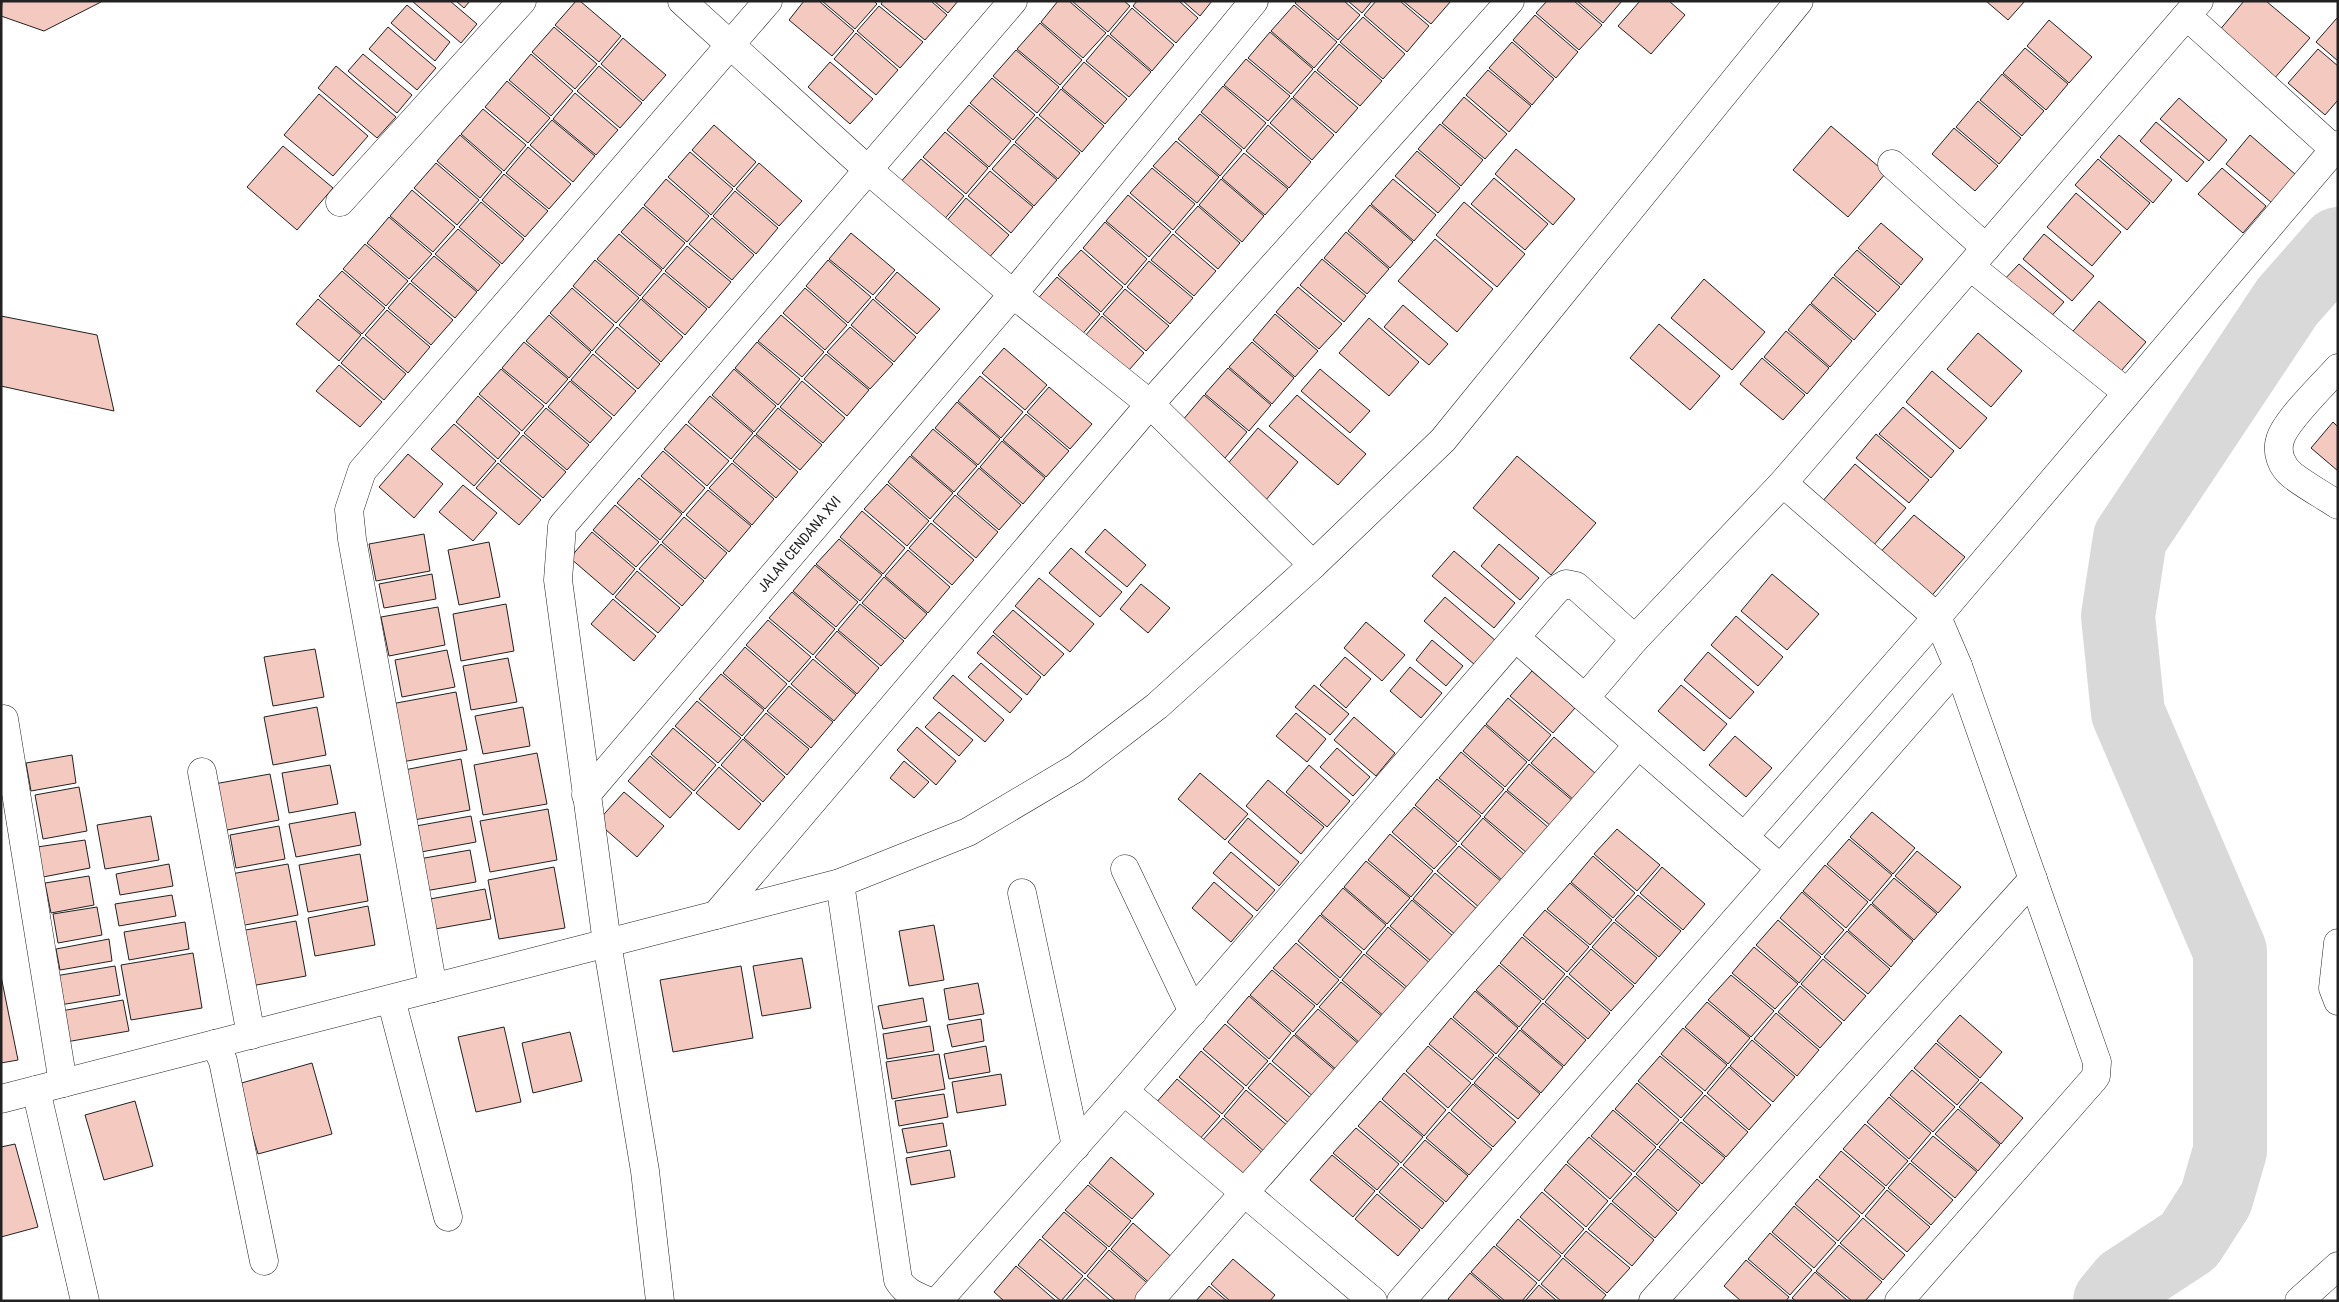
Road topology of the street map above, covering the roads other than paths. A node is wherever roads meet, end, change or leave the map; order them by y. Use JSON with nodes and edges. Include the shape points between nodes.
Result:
{"nodes":[{"id":1,"x":522,"y":1,"type":"edge"},
{"id":2,"x":682,"y":1,"type":"edge"},
{"id":3,"x":768,"y":1,"type":"edge"},
{"id":4,"x":1013,"y":1,"type":"edge"},
{"id":5,"x":1254,"y":1,"type":"edge"},
{"id":6,"x":1510,"y":1,"type":"edge"},
{"id":7,"x":1799,"y":1,"type":"edge"},
{"id":8,"x":2193,"y":8,"type":"edge"},
{"id":9,"x":730,"y":46,"type":"junction"},
{"id":10,"x":2336,"y":147,"type":"edge"},
{"id":11,"x":1892,"y":164,"type":"dead end"},
{"id":12,"x":867,"y":169,"type":"junction"},
{"id":13,"x":340,"y":202,"type":"dead end"},
{"id":14,"x":1979,"y":257,"type":"junction"},
{"id":15,"x":1012,"y":294,"type":"junction"},
{"id":16,"x":2338,"y":368,"type":"edge"},
{"id":17,"x":2126,"y":392,"type":"junction"},
{"id":18,"x":1150,"y":404,"type":"junction"},
{"id":19,"x":1783,"y":483,"type":"junction"},
{"id":20,"x":2338,"y":504,"type":"edge"},
{"id":21,"x":1313,"y":565,"type":"junction"},
{"id":22,"x":1937,"y":617,"type":"junction"},
{"id":23,"x":1516,"y":638,"type":"junction"},
{"id":24,"x":1635,"y":639,"type":"junction"},
{"id":25,"x":1958,"y":666,"type":"junction"},
{"id":26,"x":1585,"y":698,"type":"junction"},
{"id":27,"x":4,"y":719,"type":"dead end"},
{"id":28,"x":1638,"y":745,"type":"junction"},
{"id":29,"x":202,"y":772,"type":"dead end"},
{"id":30,"x":586,"y":795,"type":"junction"},
{"id":31,"x":1744,"y":837,"type":"junction"},
{"id":32,"x":1780,"y":868,"type":"junction"},
{"id":33,"x":1125,"y":869,"type":"dead end"},
{"id":34,"x":2033,"y":879,"type":"junction"},
{"id":35,"x":840,"y":884,"type":"junction"},
{"id":36,"x":1022,"y":893,"type":"dead end"},
{"id":37,"x":716,"y":915,"type":"junction"},
{"id":38,"x":607,"y":943,"type":"junction"},
{"id":39,"x":2338,"y":943,"type":"edge"},
{"id":40,"x":433,"y":988,"type":"junction"},
{"id":41,"x":391,"y":999,"type":"junction"},
{"id":42,"x":2338,"y":1001,"type":"edge"},
{"id":43,"x":1193,"y":1012,"type":"junction"},
{"id":44,"x":251,"y":1035,"type":"junction"},
{"id":45,"x":216,"y":1044,"type":"junction"},
{"id":46,"x":63,"y":1083,"type":"junction"},
{"id":47,"x":36,"y":1090,"type":"junction"},
{"id":48,"x":1124,"y":1091,"type":"junction"},
{"id":49,"x":1,"y":1099,"type":"edge"},
{"id":50,"x":1076,"y":1146,"type":"junction"},
{"id":51,"x":1244,"y":1192,"type":"junction"},
{"id":52,"x":448,"y":1217,"type":"dead end"},
{"id":53,"x":264,"y":1261,"type":"dead end"},
{"id":54,"x":2338,"y":1266,"type":"edge"},
{"id":55,"x":85,"y":1301,"type":"edge"},
{"id":56,"x":660,"y":1301,"type":"edge"},
{"id":57,"x":928,"y":1301,"type":"edge"},
{"id":58,"x":938,"y":1301,"type":"edge"},
{"id":59,"x":1149,"y":1301,"type":"edge"},
{"id":60,"x":1373,"y":1301,"type":"edge"},
{"id":61,"x":1401,"y":1301,"type":"edge"},
{"id":62,"x":1653,"y":1301,"type":"edge"},
{"id":63,"x":1899,"y":1301,"type":"edge"},
{"id":64,"x":2299,"y":1301,"type":"edge"}],
"edges":[{"from":1,"to":13,"type":"street"},
{"from":2,"to":9,"type":"street"},
{"from":3,"to":9,"type":"street"},
{"from":4,"to":12,"type":"street"},
{"from":5,"to":15,"type":"street","name":"JALAN CENDANA XVI"},
{"from":6,"to":18,"type":"street"},
{"from":7,"to":21,"type":"street","via":[[1443,440]]},
{"from":8,"to":10,"type":"street"},
{"from":8,"to":14,"type":"street"},
{"from":9,"to":12,"type":"street"},
{"from":9,"to":40,"type":"street","via":[[362,472],[349,510]]},
{"from":10,"to":17,"type":"street"},
{"from":11,"to":14,"type":"street"},
{"from":12,"to":15,"type":"street"},
{"from":12,"to":30,"type":"street","via":[[562,526],[558,580]]},
{"from":14,"to":17,"type":"street"},
{"from":14,"to":19,"type":"street"},
{"from":15,"to":18,"type":"street"},
{"from":15,"to":30,"type":"street","name":"JALAN CENDANA XVI"},
{"from":16,"to":20,"type":"street","via":[[2286,427],[2279,442],[2279,454],[2291,474]]},
{"from":17,"to":22,"type":"street"},
{"from":18,"to":21,"type":"street"},
{"from":18,"to":37,"type":"street"},
{"from":19,"to":22,"type":"street"},
{"from":19,"to":24,"type":"street"},
{"from":21,"to":35,"type":"street","via":[[1157,706],[1076,768],[968,832]]},
{"from":22,"to":25,"type":"street"},
{"from":22,"to":31,"type":"street"},
{"from":23,"to":24,"type":"street","via":[[1557,589],[1572,584]]},
{"from":23,"to":26,"type":"street"},
{"from":23,"to":43,"type":"street"},
{"from":24,"to":26,"type":"street"},
{"from":25,"to":32,"type":"street"},
{"from":25,"to":34,"type":"street"},
{"from":26,"to":28,"type":"street"},
{"from":27,"to":46,"type":"street"},
{"from":28,"to":31,"type":"street"},
{"from":28,"to":51,"type":"street"},
{"from":29,"to":44,"type":"street"},
{"from":30,"to":38,"type":"street"},
{"from":31,"to":32,"type":"street"},
{"from":32,"to":61,"type":"street"},
{"from":33,"to":43,"type":"street"},
{"from":34,"to":62,"type":"street"},
{"from":34,"to":63,"type":"street","via":[[2094,1051],[2096,1076]]},
{"from":35,"to":37,"type":"street"},
{"from":35,"to":57,"type":"street","via":[[898,1280],[910,1292]]},
{"from":36,"to":50,"type":"street"},
{"from":37,"to":38,"type":"street"},
{"from":38,"to":40,"type":"street"},
{"from":38,"to":56,"type":"street","via":[[645,1171]]},
{"from":39,"to":42,"type":"street","via":[[2333,988]]},
{"from":40,"to":41,"type":"street"},
{"from":41,"to":44,"type":"street"},
{"from":41,"to":52,"type":"street"},
{"from":43,"to":48,"type":"street"},
{"from":44,"to":45,"type":"street"},
{"from":45,"to":46,"type":"street"},
{"from":45,"to":53,"type":"street","via":[[223,1061]]},
{"from":46,"to":47,"type":"street"},
{"from":47,"to":49,"type":"street"},
{"from":47,"to":55,"type":"street"},
{"from":48,"to":50,"type":"street"},
{"from":48,"to":51,"type":"street"},
{"from":50,"to":58,"type":"street"},
{"from":51,"to":59,"type":"street"},
{"from":51,"to":60,"type":"street"},
{"from":54,"to":64,"type":"street"}]}
